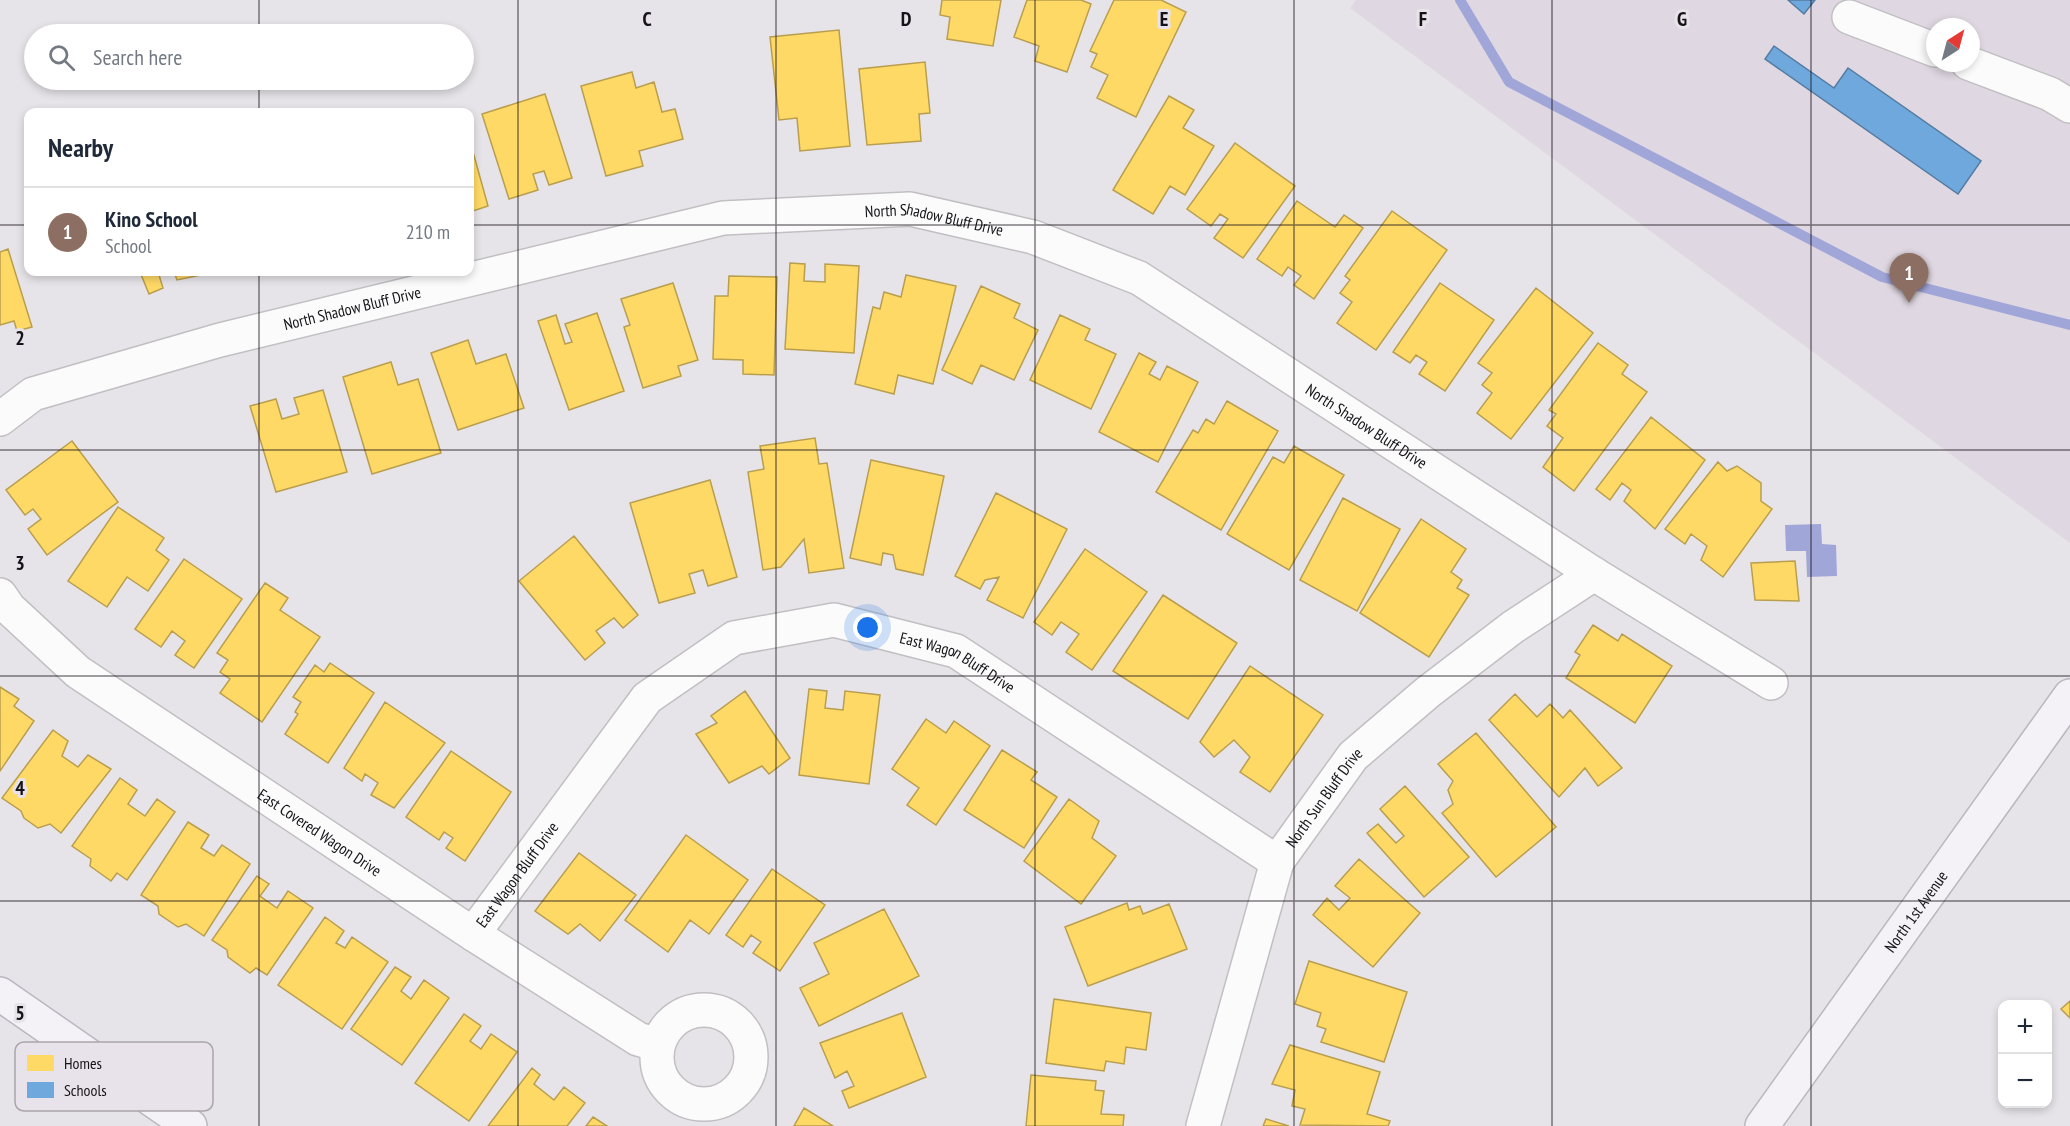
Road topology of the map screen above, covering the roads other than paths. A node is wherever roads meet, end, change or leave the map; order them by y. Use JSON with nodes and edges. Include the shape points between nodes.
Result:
{"nodes":[{"id":1,"x":1849,"y":17,"type":"dead end"},
{"id":2,"x":1926,"y":47,"type":"edge"},
{"id":3,"x":1980,"y":68,"type":"edge"},
{"id":4,"x":2070,"y":106,"type":"edge"},
{"id":5,"x":0,"y":419,"type":"edge"},
{"id":6,"x":1594,"y":574,"type":"junction"},
{"id":7,"x":0,"y":595,"type":"edge"},
{"id":8,"x":1771,"y":683,"type":"dead end"},
{"id":9,"x":2070,"y":696,"type":"edge"},
{"id":10,"x":1277,"y":862,"type":"junction"},
{"id":11,"x":473,"y":934,"type":"junction"},
{"id":12,"x":0,"y":994,"type":"edge"},
{"id":13,"x":69,"y":1042,"type":"edge"},
{"id":14,"x":658,"y":1045,"type":"dead end"},
{"id":15,"x":168,"y":1111,"type":"edge"},
{"id":16,"x":190,"y":1126,"type":"edge"},
{"id":17,"x":1203,"y":1126,"type":"edge"},
{"id":18,"x":1762,"y":1126,"type":"edge"}],
"edges":[{"from":1,"to":2,"type":"street"},
{"from":3,"to":4,"type":"street","via":[[2050,94]]},
{"from":5,"to":6,"type":"street","name":"North Shadow Bluff Drive","via":[[33,394],[220,340],[723,218],[910,209],[1033,237],[1139,278]]},
{"from":6,"to":8,"type":"street","name":"North Shadow Bluff Drive"},
{"from":6,"to":10,"type":"street","name":"North Sun Bluff Drive","via":[[1513,627],[1353,756]]},
{"from":7,"to":11,"type":"street","name":"East Covered Wagon Drive","via":[[78,672]]},
{"from":9,"to":18,"type":"main road","name":"North 1st Avenue"},
{"from":10,"to":11,"type":"street","name":"East Wagon Bluff Drive","via":[[956,651],[834,620],[734,638],[647,698]]},
{"from":10,"to":17,"type":"street","name":"North Sun Bluff Drive"},
{"from":11,"to":14,"type":"street","name":"East Covered Wagon Drive","via":[[638,1039]]},
{"from":12,"to":13,"type":"main road"},
{"from":15,"to":16,"type":"main road"}]}
